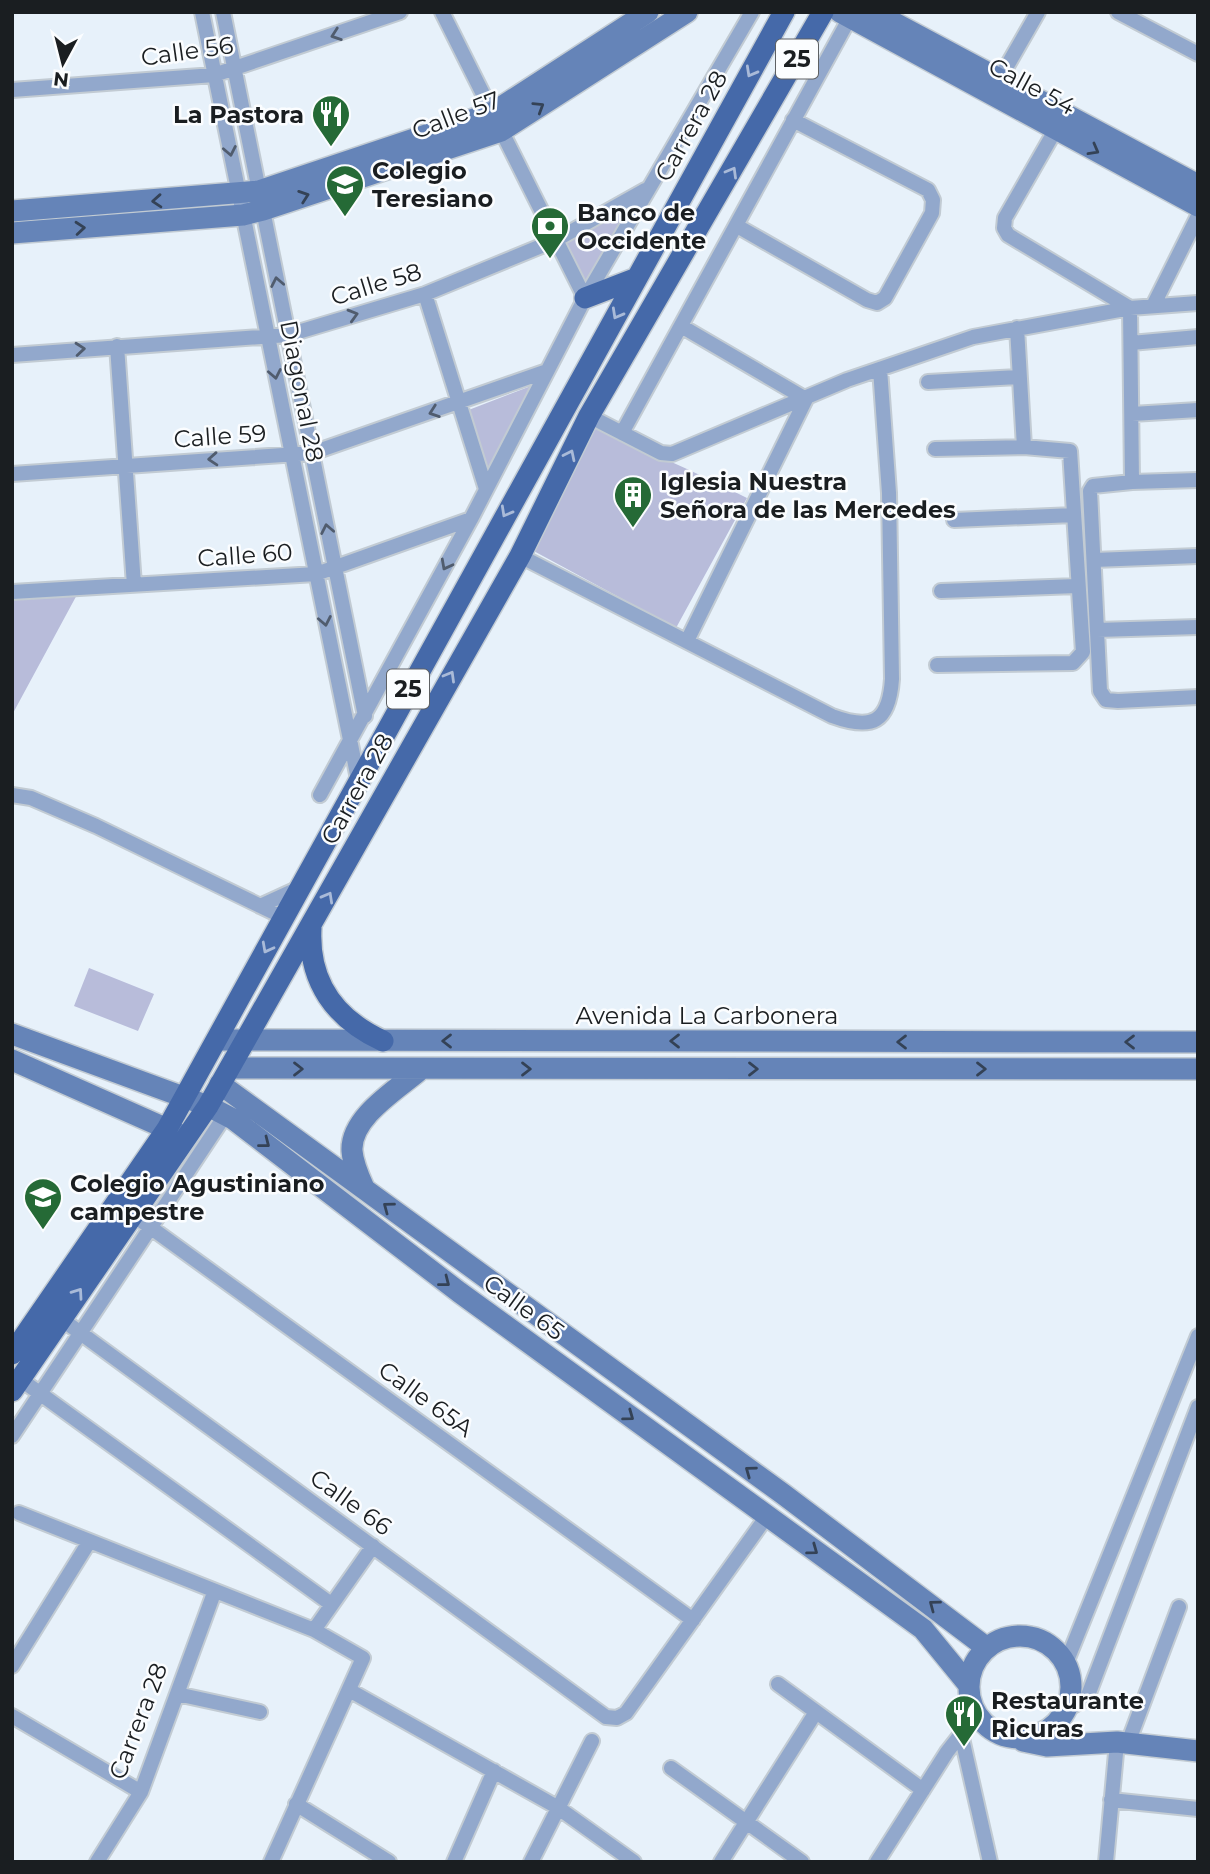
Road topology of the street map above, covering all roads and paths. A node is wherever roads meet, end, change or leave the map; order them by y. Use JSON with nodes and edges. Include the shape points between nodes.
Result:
{"nodes":[{"id":1,"x":202,"y":12,"type":"edge"},
{"id":2,"x":223,"y":12,"type":"edge"},
{"id":3,"x":400,"y":12,"type":"edge"},
{"id":4,"x":442,"y":12,"type":"edge"},
{"id":5,"x":648,"y":12,"type":"edge"},
{"id":6,"x":687,"y":12,"type":"edge"},
{"id":7,"x":752,"y":12,"type":"edge"},
{"id":8,"x":784,"y":12,"type":"edge"},
{"id":9,"x":823,"y":12,"type":"edge"},
{"id":10,"x":874,"y":12,"type":"edge"},
{"id":11,"x":1038,"y":12,"type":"edge"},
{"id":12,"x":1118,"y":12,"type":"edge"},
{"id":13,"x":848,"y":14,"type":"edge"},
{"id":14,"x":1198,"y":54,"type":"edge"},
{"id":15,"x":234,"y":71,"type":"junction"},
{"id":16,"x":214,"y":75,"type":"junction"},
{"id":17,"x":995,"y":87,"type":"junction"},
{"id":18,"x":12,"y":90,"type":"edge"},
{"id":19,"x":793,"y":121,"type":"junction"},
{"id":20,"x":497,"y":122,"type":"junction"},
{"id":21,"x":1060,"y":122,"type":"junction"},
{"id":22,"x":1198,"y":185,"type":"edge"},
{"id":23,"x":648,"y":188,"type":"junction"},
{"id":24,"x":251,"y":203,"type":"junction"},
{"id":25,"x":1198,"y":206,"type":"edge"},
{"id":26,"x":12,"y":211,"type":"edge"},
{"id":27,"x":1198,"y":216,"type":"edge"},
{"id":28,"x":737,"y":226,"type":"junction"},
{"id":29,"x":12,"y":233,"type":"edge"},
{"id":30,"x":556,"y":240,"type":"junction"},
{"id":31,"x":637,"y":278,"type":"junction"},
{"id":32,"x":425,"y":294,"type":"junction"},
{"id":33,"x":584,"y":298,"type":"junction"},
{"id":34,"x":1198,"y":303,"type":"edge"},
{"id":35,"x":1153,"y":306,"type":"junction"},
{"id":36,"x":1130,"y":308,"type":"junction"},
{"id":37,"x":681,"y":326,"type":"junction"},
{"id":38,"x":1017,"y":328,"type":"junction"},
{"id":39,"x":288,"y":335,"type":"junction"},
{"id":40,"x":1198,"y":337,"type":"edge"},
{"id":41,"x":268,"y":338,"type":"junction"},
{"id":42,"x":1131,"y":343,"type":"junction"},
{"id":43,"x":117,"y":346,"type":"junction"},
{"id":44,"x":12,"y":355,"type":"edge"},
{"id":45,"x":880,"y":369,"type":"junction"},
{"id":46,"x":544,"y":372,"type":"junction"},
{"id":47,"x":1018,"y":377,"type":"junction"},
{"id":48,"x":928,"y":382,"type":"dead end"},
{"id":49,"x":806,"y":399,"type":"junction"},
{"id":50,"x":458,"y":403,"type":"junction"},
{"id":51,"x":1198,"y":410,"type":"edge"},
{"id":52,"x":1132,"y":414,"type":"junction"},
{"id":53,"x":589,"y":416,"type":"junction"},
{"id":54,"x":622,"y":433,"type":"junction"},
{"id":55,"x":1024,"y":447,"type":"junction"},
{"id":56,"x":935,"y":449,"type":"dead end"},
{"id":57,"x":291,"y":453,"type":"junction"},
{"id":58,"x":312,"y":453,"type":"junction"},
{"id":59,"x":126,"y":466,"type":"junction"},
{"id":60,"x":12,"y":474,"type":"edge"},
{"id":61,"x":1198,"y":480,"type":"edge"},
{"id":62,"x":1132,"y":482,"type":"junction"},
{"id":63,"x":486,"y":489,"type":"junction"},
{"id":64,"x":1074,"y":515,"type":"junction"},
{"id":65,"x":471,"y":519,"type":"junction"},
{"id":66,"x":954,"y":520,"type":"dead end"},
{"id":67,"x":520,"y":556,"type":"junction"},
{"id":68,"x":1198,"y":556,"type":"edge"},
{"id":69,"x":1094,"y":560,"type":"junction"},
{"id":70,"x":335,"y":569,"type":"junction"},
{"id":71,"x":316,"y":574,"type":"junction"},
{"id":72,"x":134,"y":585,"type":"junction"},
{"id":73,"x":1077,"y":586,"type":"junction"},
{"id":74,"x":941,"y":591,"type":"dead end"},
{"id":75,"x":12,"y":592,"type":"edge"},
{"id":76,"x":1198,"y":627,"type":"edge"},
{"id":77,"x":1097,"y":630,"type":"junction"},
{"id":78,"x":687,"y":641,"type":"junction"},
{"id":79,"x":937,"y":665,"type":"dead end"},
{"id":80,"x":1198,"y":698,"type":"edge"},
{"id":81,"x":365,"y":716,"type":"junction"},
{"id":82,"x":350,"y":743,"type":"junction"},
{"id":83,"x":358,"y":779,"type":"junction"},
{"id":84,"x":12,"y":795,"type":"edge"},
{"id":85,"x":320,"y":795,"type":"dead end"},
{"id":86,"x":298,"y":889,"type":"junction"},
{"id":87,"x":260,"y":905,"type":"junction"},
{"id":88,"x":283,"y":917,"type":"junction"},
{"id":89,"x":311,"y":928,"type":"junction"},
{"id":90,"x":12,"y":1034,"type":"edge"},
{"id":91,"x":217,"y":1040,"type":"junction"},
{"id":92,"x":245,"y":1040,"type":"junction"},
{"id":93,"x":383,"y":1041,"type":"junction"},
{"id":94,"x":1198,"y":1042,"type":"edge"},
{"id":95,"x":12,"y":1060,"type":"edge"},
{"id":96,"x":421,"y":1069,"type":"junction"},
{"id":97,"x":1198,"y":1069,"type":"edge"},
{"id":98,"x":225,"y":1076,"type":"junction"},
{"id":99,"x":184,"y":1098,"type":"junction"},
{"id":100,"x":217,"y":1110,"type":"junction"},
{"id":101,"x":167,"y":1129,"type":"junction"},
{"id":102,"x":187,"y":1138,"type":"junction"},
{"id":103,"x":364,"y":1188,"type":"junction"},
{"id":104,"x":141,"y":1220,"type":"junction"},
{"id":105,"x":60,"y":1318,"type":"junction"},
{"id":106,"x":80,"y":1332,"type":"junction"},
{"id":107,"x":1198,"y":1336,"type":"edge"},
{"id":108,"x":12,"y":1354,"type":"edge"},
{"id":109,"x":16,"y":1385,"type":"edge"},
{"id":110,"x":40,"y":1393,"type":"junction"},
{"id":111,"x":1198,"y":1407,"type":"edge"},
{"id":112,"x":12,"y":1436,"type":"edge"},
{"id":113,"x":19,"y":1513,"type":"dead end"},
{"id":114,"x":767,"y":1516,"type":"junction"},
{"id":115,"x":89,"y":1542,"type":"junction"},
{"id":116,"x":373,"y":1546,"type":"junction"},
{"id":117,"x":215,"y":1593,"type":"junction"},
{"id":118,"x":331,"y":1604,"type":"junction"},
{"id":119,"x":1179,"y":1607,"type":"dead end"},
{"id":120,"x":693,"y":1620,"type":"junction"},
{"id":121,"x":314,"y":1630,"type":"junction"},
{"id":122,"x":987,"y":1648,"type":"junction"},
{"id":123,"x":1066,"y":1663,"type":"junction"},
{"id":124,"x":12,"y":1666,"type":"edge"},
{"id":125,"x":778,"y":1684,"type":"dead end"},
{"id":126,"x":968,"y":1684,"type":"junction"},
{"id":127,"x":349,"y":1690,"type":"junction"},
{"id":128,"x":177,"y":1694,"type":"junction"},
{"id":129,"x":260,"y":1712,"type":"dead end"},
{"id":130,"x":816,"y":1712,"type":"junction"},
{"id":131,"x":1065,"y":1714,"type":"junction"},
{"id":132,"x":976,"y":1715,"type":"junction"},
{"id":133,"x":12,"y":1716,"type":"edge"},
{"id":134,"x":961,"y":1734,"type":"junction"},
{"id":135,"x":1011,"y":1738,"type":"junction"},
{"id":136,"x":592,"y":1741,"type":"dead end"},
{"id":137,"x":1085,"y":1742,"type":"junction"},
{"id":138,"x":1122,"y":1742,"type":"junction"},
{"id":139,"x":1198,"y":1751,"type":"edge"},
{"id":140,"x":671,"y":1768,"type":"dead end"},
{"id":141,"x":494,"y":1771,"type":"junction"},
{"id":142,"x":923,"y":1790,"type":"junction"},
{"id":143,"x":141,"y":1792,"type":"junction"},
{"id":144,"x":1111,"y":1800,"type":"junction"},
{"id":145,"x":296,"y":1804,"type":"junction"},
{"id":146,"x":557,"y":1807,"type":"junction"},
{"id":147,"x":1198,"y":1809,"type":"edge"},
{"id":148,"x":746,"y":1822,"type":"junction"},
{"id":149,"x":97,"y":1862,"type":"edge"},
{"id":150,"x":271,"y":1862,"type":"edge"},
{"id":151,"x":389,"y":1862,"type":"edge"},
{"id":152,"x":454,"y":1862,"type":"edge"},
{"id":153,"x":531,"y":1862,"type":"edge"},
{"id":154,"x":634,"y":1862,"type":"edge"},
{"id":155,"x":721,"y":1862,"type":"edge"},
{"id":156,"x":802,"y":1862,"type":"edge"},
{"id":157,"x":877,"y":1862,"type":"edge"},
{"id":158,"x":990,"y":1862,"type":"edge"},
{"id":159,"x":1106,"y":1862,"type":"edge"}],
"edges":[{"from":1,"to":16,"type":"street","name":"Diagonal 28"},
{"from":2,"to":15,"type":"street","name":"Diagonal 28"},
{"from":3,"to":15,"type":"street","name":"Calle 56","one_way":true},
{"from":4,"to":20,"type":"street"},
{"from":5,"to":20,"type":"street","name":"Calle 57"},
{"from":20,"to":6,"type":"street","name":"Calle 57","one_way":true},
{"from":7,"to":23,"type":"street","name":"Carrera 28"},
{"from":8,"to":31,"type":"main road","name":"Carrera 28","number":"25","one_way":true},
{"from":53,"to":9,"type":"main road","name":"Carrera 28","number":"25","one_way":true},
{"from":10,"to":17,"type":"street","name":"Calle 54"},
{"from":11,"to":17,"type":"street"},
{"from":12,"to":14,"type":"street"},
{"from":13,"to":17,"type":"street","name":"Calle 54"},
{"from":13,"to":19,"type":"street"},
{"from":15,"to":16,"type":"street","name":"Calle 56"},
{"from":15,"to":24,"type":"street","name":"Diagonal 28"},
{"from":16,"to":18,"type":"street","name":"Calle 56"},
{"from":16,"to":24,"type":"street","name":"Diagonal 28","one_way":true},
{"from":17,"to":21,"type":"street","name":"Calle 54"},
{"from":19,"to":28,"type":"street"},
{"from":19,"to":28,"type":"street","via":[[928,190],[932,213],[885,298],[877,303]]},
{"from":20,"to":24,"type":"street","name":"Calle 57"},
{"from":20,"to":30,"type":"street"},
{"from":21,"to":22,"type":"street","name":"Calle 54"},
{"from":21,"to":25,"type":"street","name":"Calle 54","one_way":true},
{"from":21,"to":36,"type":"street","via":[[1005,218],[1004,228],[1008,235]]},
{"from":23,"to":30,"type":"street","name":"Calle 58"},
{"from":23,"to":33,"type":"street","name":"Carrera 28"},
{"from":24,"to":26,"type":"street","name":"Calle 57","one_way":true},
{"from":29,"to":24,"type":"street","name":"Calle 57","one_way":true},
{"from":39,"to":24,"type":"street","name":"Diagonal 28","one_way":true},
{"from":24,"to":41,"type":"street","name":"Diagonal 28"},
{"from":27,"to":35,"type":"street"},
{"from":28,"to":37,"type":"street"},
{"from":30,"to":32,"type":"street","name":"Calle 58"},
{"from":30,"to":33,"type":"street"},
{"from":31,"to":33,"type":"main road"},
{"from":31,"to":83,"type":"main road","name":"Carrera 28","number":"25","one_way":true},
{"from":39,"to":32,"type":"street","name":"Calle 58","one_way":true},
{"from":32,"to":50,"type":"street"},
{"from":33,"to":46,"type":"street","name":"Carrera 28"},
{"from":34,"to":35,"type":"street"},
{"from":35,"to":36,"type":"street"},
{"from":36,"to":38,"type":"street"},
{"from":36,"to":42,"type":"street"},
{"from":37,"to":49,"type":"street"},
{"from":37,"to":54,"type":"street"},
{"from":38,"to":45,"type":"street","via":[[973,337]]},
{"from":38,"to":47,"type":"street"},
{"from":39,"to":41,"type":"street","name":"Calle 58"},
{"from":39,"to":58,"type":"street","name":"Diagonal 28"},
{"from":40,"to":42,"type":"street"},
{"from":41,"to":43,"type":"street","name":"Calle 58"},
{"from":41,"to":57,"type":"street","name":"Diagonal 28","one_way":true},
{"from":42,"to":52,"type":"street"},
{"from":44,"to":43,"type":"street","name":"Calle 58","one_way":true},
{"from":43,"to":59,"type":"street"},
{"from":45,"to":49,"type":"street"},
{"from":45,"to":78,"type":"street","via":[[890,546],[892,679],[886,713],[869,724],[841,720]]},
{"from":46,"to":50,"type":"street","name":"Calle 59"},
{"from":46,"to":63,"type":"street","name":"Carrera 28"},
{"from":47,"to":48,"type":"street"},
{"from":47,"to":55,"type":"street"},
{"from":49,"to":54,"type":"street","via":[[672,454]]},
{"from":49,"to":78,"type":"street"},
{"from":50,"to":58,"type":"street","name":"Calle 59","one_way":true},
{"from":50,"to":63,"type":"street"},
{"from":51,"to":52,"type":"street"},
{"from":52,"to":62,"type":"street"},
{"from":53,"to":54,"type":"street"},
{"from":67,"to":53,"type":"main road","name":"Carrera 28","number":"25","one_way":true},
{"from":55,"to":56,"type":"street"},
{"from":55,"to":64,"type":"street","via":[[1070,451]]},
{"from":57,"to":58,"type":"street","name":"Calle 59"},
{"from":57,"to":59,"type":"street","name":"Calle 59","one_way":true},
{"from":57,"to":71,"type":"street","name":"Diagonal 28"},
{"from":70,"to":58,"type":"street","name":"Diagonal 28","one_way":true},
{"from":59,"to":60,"type":"street","name":"Calle 59"},
{"from":59,"to":72,"type":"street"},
{"from":61,"to":62,"type":"street"},
{"from":62,"to":69,"type":"street","via":[[1093,486],[1090,491]]},
{"from":63,"to":65,"type":"street","name":"Carrera 28"},
{"from":64,"to":66,"type":"street"},
{"from":64,"to":73,"type":"street"},
{"from":65,"to":70,"type":"street","name":"Calle 60"},
{"from":65,"to":81,"type":"street","name":"Carrera 28","one_way":true},
{"from":67,"to":78,"type":"street"},
{"from":89,"to":67,"type":"main road","name":"Carrera 28","number":"25","one_way":true},
{"from":68,"to":69,"type":"street"},
{"from":69,"to":77,"type":"street"},
{"from":70,"to":71,"type":"street","name":"Calle 60"},
{"from":70,"to":81,"type":"street","name":"Diagonal 28"},
{"from":71,"to":72,"type":"street","name":"Calle 60"},
{"from":71,"to":82,"type":"street","name":"Diagonal 28","one_way":true},
{"from":72,"to":75,"type":"street","name":"Calle 60"},
{"from":73,"to":74,"type":"street"},
{"from":73,"to":79,"type":"street","via":[[1083,652],[1073,663]]},
{"from":76,"to":77,"type":"street"},
{"from":77,"to":80,"type":"street","via":[[1100,691],[1106,700]]},
{"from":81,"to":82,"type":"street","name":"Carrera 28"},
{"from":82,"to":83,"type":"street","name":"Diagonal 28"},
{"from":82,"to":85,"type":"street","name":"Carrera 28"},
{"from":83,"to":86,"type":"main road","name":"Carrera 28","number":"25"},
{"from":84,"to":87,"type":"street","via":[[31,798],[96,826]]},
{"from":86,"to":87,"type":"street"},
{"from":86,"to":88,"type":"main road","name":"Carrera 28","number":"25"},
{"from":87,"to":88,"type":"street"},
{"from":88,"to":91,"type":"main road","name":"Carrera 28","number":"25","one_way":true},
{"from":89,"to":92,"type":"main road","name":"Carrera 28","number":"25"},
{"from":89,"to":93,"type":"main road","via":[[312,960],[322,990],[354,1026]]},
{"from":90,"to":99,"type":"street","name":"Calle 65"},
{"from":91,"to":92,"type":"street","name":"Avenida La Carbonera"},
{"from":91,"to":99,"type":"main road","name":"Carrera 28","number":"25"},
{"from":92,"to":93,"type":"street","name":"Avenida La Carbonera"},
{"from":92,"to":98,"type":"main road","name":"Carrera 28","number":"25"},
{"from":94,"to":93,"type":"street","name":"Avenida La Carbonera","one_way":true},
{"from":95,"to":101,"type":"street"},
{"from":96,"to":97,"type":"street","one_way":true},
{"from":98,"to":96,"type":"street","one_way":true},
{"from":96,"to":103,"type":"street","via":[[369,1114],[354,1137],[355,1165]]},
{"from":98,"to":100,"type":"main road","name":"Carrera 28","number":"25"},
{"from":98,"to":103,"type":"street","name":"Calle 65"},
{"from":99,"to":100,"type":"street","name":"Calle 65"},
{"from":99,"to":101,"type":"main road","name":"Carrera 28","number":"25"},
{"from":100,"to":102,"type":"main road","name":"Carrera 28","number":"25"},
{"from":100,"to":104,"type":"street"},
{"from":100,"to":114,"type":"street","name":"Calle 65","one_way":true,"via":[[459,1293]]},
{"from":101,"to":102,"type":"street"},
{"from":101,"to":108,"type":"main road","name":"Carrera 28","number":"25"},
{"from":102,"to":104,"type":"main road","name":"Carrera 28","number":"25"},
{"from":122,"to":103,"type":"street","name":"Calle 65","one_way":true},
{"from":105,"to":104,"type":"main road","name":"Carrera 28","number":"25","one_way":true},
{"from":104,"to":106,"type":"street"},
{"from":104,"to":120,"type":"street","name":"Calle 65A"},
{"from":105,"to":106,"type":"street","name":"Calle 66"},
{"from":105,"to":109,"type":"main road","name":"Carrera 28","number":"25"},
{"from":106,"to":110,"type":"street"},
{"from":106,"to":116,"type":"street","name":"Calle 66"},
{"from":107,"to":123,"type":"street"},
{"from":109,"to":110,"type":"street"},
{"from":110,"to":112,"type":"street"},
{"from":110,"to":118,"type":"street"},
{"from":111,"to":131,"type":"street","via":[[1087,1698]]},
{"from":113,"to":115,"type":"street"},
{"from":114,"to":120,"type":"street"},
{"from":114,"to":126,"type":"street","name":"Calle 65","one_way":true,"via":[[923,1629]]},
{"from":115,"to":117,"type":"street"},
{"from":115,"to":124,"type":"street"},
{"from":116,"to":118,"type":"street"},
{"from":116,"to":120,"type":"street","name":"Calle 66","via":[[606,1717],[626,1713]]},
{"from":117,"to":121,"type":"street"},
{"from":117,"to":128,"type":"street","name":"Carrera 28"},
{"from":118,"to":121,"type":"street"},
{"from":119,"to":138,"type":"street"},
{"from":121,"to":127,"type":"street","via":[[363,1658]]},
{"from":122,"to":123,"type":"street","via":[[1006,1638],[1027,1636],[1047,1644]]},
{"from":122,"to":126,"type":"street","via":[[974,1664]]},
{"from":123,"to":131,"type":"street","via":[[1072,1694]]},
{"from":125,"to":130,"type":"street"},
{"from":126,"to":132,"type":"street"},
{"from":127,"to":141,"type":"street"},
{"from":127,"to":145,"type":"street"},
{"from":128,"to":129,"type":"street"},
{"from":128,"to":143,"type":"street","name":"Carrera 28"},
{"from":130,"to":142,"type":"street"},
{"from":130,"to":148,"type":"street"},
{"from":131,"to":135,"type":"street","via":[[1044,1733]]},
{"from":131,"to":137,"type":"street"},
{"from":132,"to":134,"type":"street"},
{"from":132,"to":135,"type":"street","via":[[991,1730]]},
{"from":133,"to":143,"type":"street"},
{"from":134,"to":142,"type":"street"},
{"from":134,"to":158,"type":"street"},
{"from":135,"to":137,"type":"street","via":[[1047,1746]]},
{"from":136,"to":146,"type":"street"},
{"from":137,"to":138,"type":"street"},
{"from":138,"to":139,"type":"street"},
{"from":138,"to":144,"type":"street"},
{"from":140,"to":148,"type":"street"},
{"from":141,"to":146,"type":"street"},
{"from":141,"to":152,"type":"street"},
{"from":142,"to":157,"type":"street"},
{"from":143,"to":149,"type":"street","name":"Carrera 28"},
{"from":144,"to":147,"type":"street"},
{"from":144,"to":159,"type":"street"},
{"from":145,"to":150,"type":"street"},
{"from":145,"to":151,"type":"street"},
{"from":146,"to":153,"type":"street"},
{"from":146,"to":154,"type":"street"},
{"from":148,"to":155,"type":"street"},
{"from":148,"to":156,"type":"street"}]}
